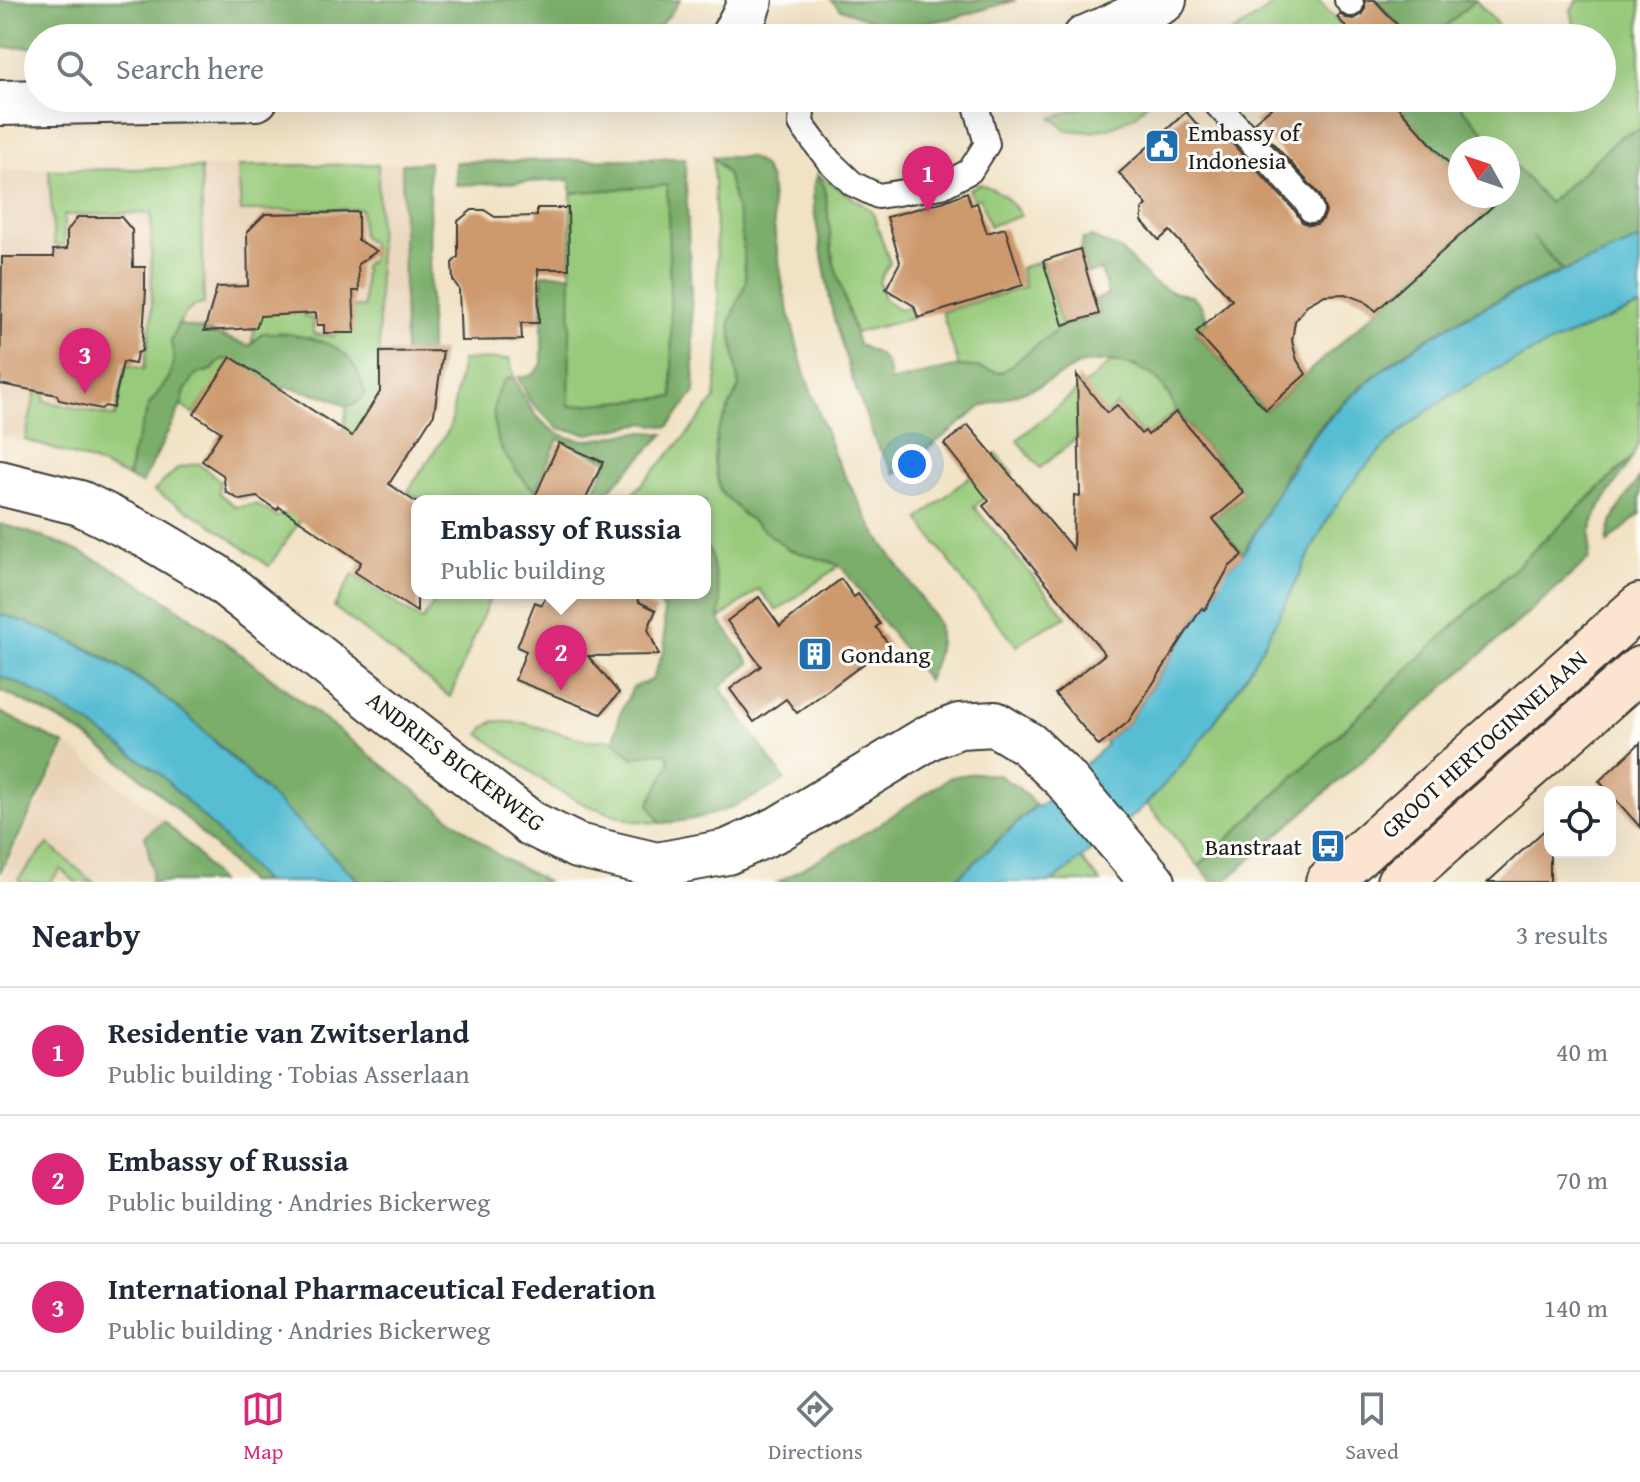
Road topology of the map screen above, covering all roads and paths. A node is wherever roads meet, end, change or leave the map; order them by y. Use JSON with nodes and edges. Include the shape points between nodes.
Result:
{"nodes":[{"id":1,"x":1152,"y":18,"type":"edge"},
{"id":2,"x":1132,"y":24,"type":"edge"},
{"id":3,"x":0,"y":103,"type":"edge"},
{"id":4,"x":24,"y":103,"type":"edge"},
{"id":5,"x":802,"y":112,"type":"edge"},
{"id":6,"x":978,"y":112,"type":"edge"},
{"id":7,"x":1224,"y":112,"type":"edge"},
{"id":8,"x":1311,"y":210,"type":"dead end"},
{"id":9,"x":0,"y":483,"type":"edge"},
{"id":10,"x":1640,"y":606,"type":"edge"},
{"id":11,"x":1640,"y":669,"type":"edge"},
{"id":12,"x":1153,"y":882,"type":"edge"},
{"id":13,"x":1328,"y":882,"type":"edge"},
{"id":14,"x":1399,"y":882,"type":"edge"}],
"edges":[{"from":1,"to":2,"type":"street"},
{"from":3,"to":4,"type":"street"},
{"from":5,"to":6,"type":"lane","via":[[801,124],[829,161],[853,184],[878,196],[942,186],[970,171],[987,144]]},
{"from":7,"to":8,"type":"lane"},
{"from":9,"to":12,"type":"street","name":"ANDRIES BICKERWEG","via":[[80,503],[215,576],[530,823],[577,846],[657,865],[727,852],[778,829],[930,737],[959,726],[995,724],[1028,744],[1065,779]]},
{"from":10,"to":13,"type":"main road","name":"GROOT HERTOGINNELAAN"},
{"from":11,"to":14,"type":"main road","name":"GROOT HERTOGINNELAAN"}]}
